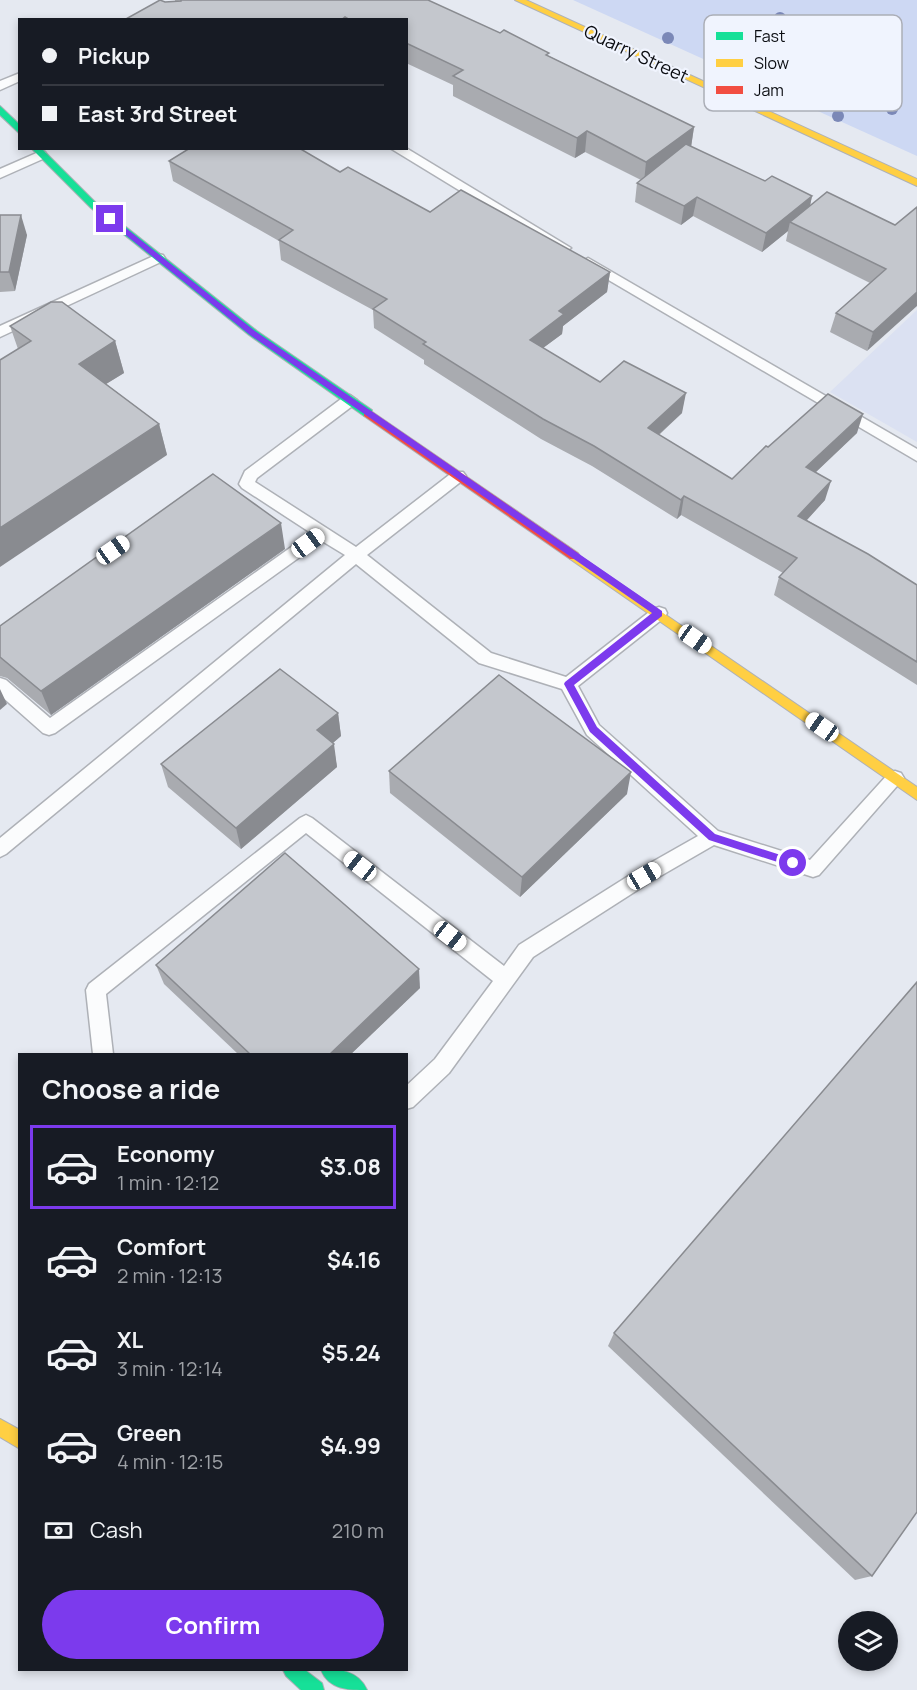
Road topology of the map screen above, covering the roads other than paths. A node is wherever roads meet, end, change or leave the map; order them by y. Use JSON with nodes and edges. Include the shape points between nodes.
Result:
{"nodes":[{"id":1,"x":519,"y":0,"type":"edge"},
{"id":2,"x":18,"y":77,"type":"edge"},
{"id":3,"x":704,"y":85,"type":"edge"},
{"id":4,"x":0,"y":86,"type":"edge"},
{"id":5,"x":0,"y":109,"type":"edge"},
{"id":6,"x":760,"y":111,"type":"edge"},
{"id":7,"x":18,"y":129,"type":"edge"},
{"id":8,"x":399,"y":150,"type":"edge"},
{"id":9,"x":38,"y":152,"type":"edge"},
{"id":10,"x":0,"y":174,"type":"edge"},
{"id":11,"x":917,"y":183,"type":"edge"},
{"id":12,"x":158,"y":258,"type":"junction"},
{"id":13,"x":0,"y":332,"type":"edge"},
{"id":14,"x":350,"y":400,"type":"junction"},
{"id":15,"x":917,"y":456,"type":"edge"},
{"id":16,"x":458,"y":476,"type":"junction"},
{"id":17,"x":248,"y":481,"type":"junction"},
{"id":18,"x":228,"y":486,"type":"edge"},
{"id":19,"x":322,"y":533,"type":"junction"},
{"id":20,"x":356,"y":555,"type":"junction"},
{"id":21,"x":658,"y":613,"type":"junction"},
{"id":22,"x":568,"y":684,"type":"junction"},
{"id":23,"x":0,"y":685,"type":"edge"},
{"id":24,"x":895,"y":778,"type":"junction"},
{"id":25,"x":917,"y":794,"type":"edge"},
{"id":26,"x":712,"y":837,"type":"junction"},
{"id":27,"x":0,"y":849,"type":"edge"},
{"id":28,"x":505,"y":979,"type":"junction"},
{"id":29,"x":104,"y":1053,"type":"edge"},
{"id":30,"x":408,"y":1098,"type":"edge"},
{"id":31,"x":0,"y":1427,"type":"edge"},
{"id":32,"x":18,"y":1440,"type":"edge"},
{"id":33,"x":293,"y":1671,"type":"edge"},
{"id":34,"x":331,"y":1671,"type":"edge"},
{"id":35,"x":315,"y":1690,"type":"edge"},
{"id":36,"x":357,"y":1690,"type":"edge"}],
"edges":[{"from":1,"to":3,"type":"main road","name":"Quarry Street"},
{"from":2,"to":4,"type":"lane"},
{"from":5,"to":7,"type":"main road"},
{"from":6,"to":11,"type":"main road","name":"Quarry Street"},
{"from":8,"to":15,"type":"lane"},
{"from":9,"to":10,"type":"lane"},
{"from":9,"to":12,"type":"main road","via":[[94,206]]},
{"from":12,"to":13,"type":"lane"},
{"from":12,"to":14,"type":"main road","via":[[253,333]]},
{"from":14,"to":16,"type":"main road"},
{"from":14,"to":17,"type":"lane","via":[[250,475]]},
{"from":16,"to":20,"type":"lane"},
{"from":16,"to":21,"type":"main road"},
{"from":17,"to":18,"type":"lane"},
{"from":17,"to":19,"type":"lane","via":[[250,487]]},
{"from":19,"to":20,"type":"lane"},
{"from":19,"to":23,"type":"lane","via":[[50,728]]},
{"from":20,"to":22,"type":"lane","via":[[485,658]]},
{"from":20,"to":27,"type":"lane"},
{"from":21,"to":22,"type":"lane"},
{"from":21,"to":24,"type":"main road"},
{"from":22,"to":26,"type":"lane","via":[[593,729]]},
{"from":24,"to":25,"type":"main road"},
{"from":24,"to":26,"type":"lane","via":[[813,869]]},
{"from":26,"to":28,"type":"lane","via":[[526,951]]},
{"from":28,"to":29,"type":"lane","via":[[306,823],[96,990]]},
{"from":28,"to":30,"type":"lane","via":[[442,1066]]},
{"from":31,"to":32,"type":"main road"},
{"from":33,"to":35,"type":"main road"},
{"from":34,"to":36,"type":"main road"}]}
